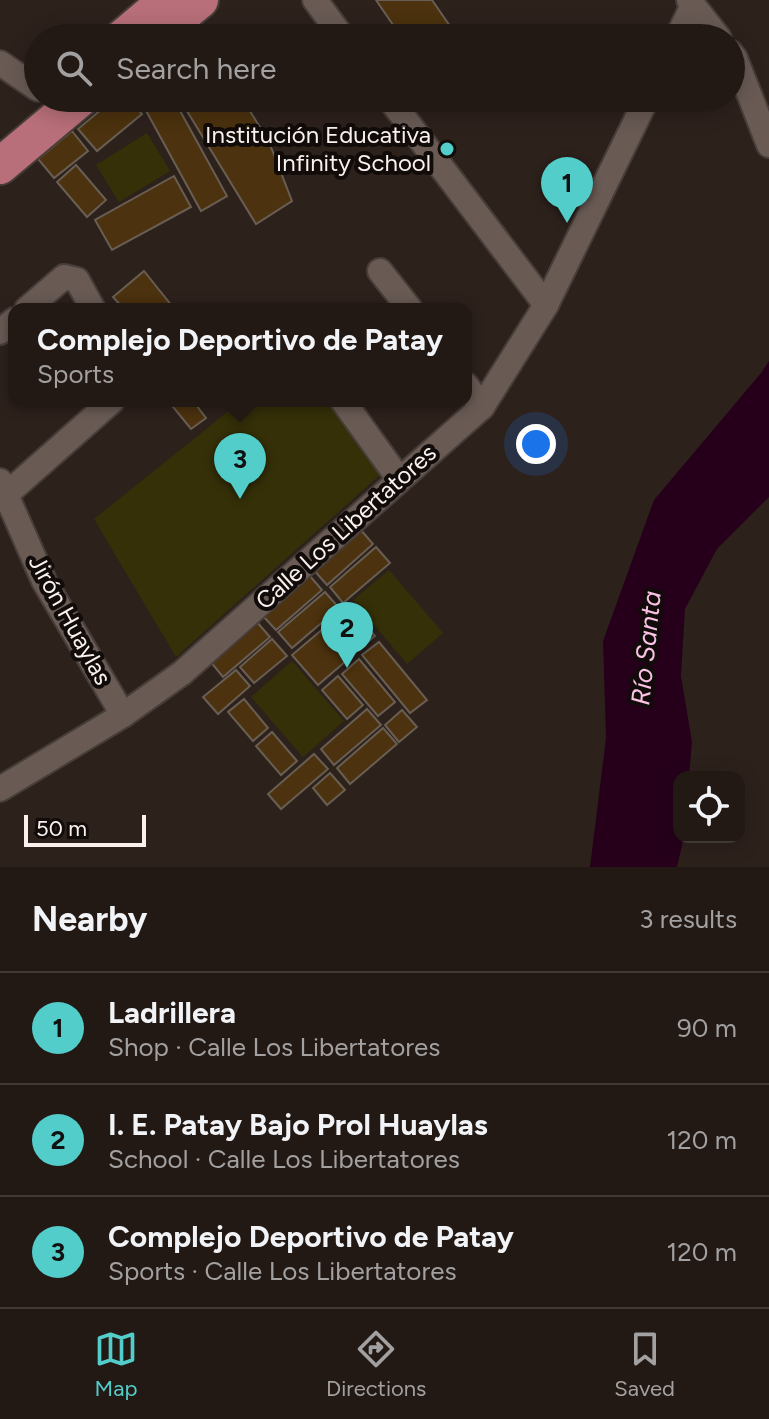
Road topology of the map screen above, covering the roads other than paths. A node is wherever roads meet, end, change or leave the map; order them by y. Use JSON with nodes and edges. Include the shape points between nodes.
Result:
{"nodes":[{"id":1,"x":168,"y":0,"type":"edge"},
{"id":2,"x":200,"y":0,"type":"edge"},
{"id":3,"x":315,"y":0,"type":"edge"},
{"id":4,"x":691,"y":2,"type":"edge"},
{"id":5,"x":139,"y":24,"type":"edge"},
{"id":6,"x":171,"y":24,"type":"edge"},
{"id":7,"x":333,"y":24,"type":"edge"},
{"id":8,"x":682,"y":24,"type":"edge"},
{"id":9,"x":708,"y":24,"type":"edge"},
{"id":10,"x":0,"y":63,"type":"edge"},
{"id":11,"x":24,"y":78,"type":"edge"},
{"id":12,"x":745,"y":84,"type":"edge"},
{"id":13,"x":38,"y":112,"type":"edge"},
{"id":14,"x":45,"y":112,"type":"edge"},
{"id":15,"x":400,"y":112,"type":"edge"},
{"id":16,"x":640,"y":112,"type":"edge"},
{"id":17,"x":0,"y":140,"type":"edge"},
{"id":18,"x":769,"y":145,"type":"edge"},
{"id":19,"x":0,"y":166,"type":"edge"},
{"id":20,"x":380,"y":271,"type":"dead end"},
{"id":21,"x":34,"y":303,"type":"edge"},
{"id":22,"x":90,"y":303,"type":"edge"},
{"id":23,"x":405,"y":303,"type":"edge"},
{"id":24,"x":546,"y":305,"type":"junction"},
{"id":25,"x":472,"y":393,"type":"edge"},
{"id":26,"x":105,"y":407,"type":"edge"},
{"id":27,"x":347,"y":407,"type":"edge"},
{"id":28,"x":482,"y":407,"type":"junction"},
{"id":29,"x":399,"y":479,"type":"junction"},
{"id":30,"x":2,"y":492,"type":"edge"},
{"id":31,"x":123,"y":715,"type":"junction"},
{"id":32,"x":0,"y":789,"type":"edge"}],
"edges":[{"from":1,"to":5,"type":"highway"},
{"from":2,"to":6,"type":"highway"},
{"from":3,"to":7,"type":"street"},
{"from":4,"to":8,"type":"street"},
{"from":4,"to":9,"type":"street"},
{"from":10,"to":11,"type":"street"},
{"from":12,"to":18,"type":"street"},
{"from":13,"to":17,"type":"highway"},
{"from":14,"to":19,"type":"highway"},
{"from":15,"to":24,"type":"street"},
{"from":16,"to":24,"type":"street","name":"Calle Los Libertatores"},
{"from":20,"to":23,"type":"street"},
{"from":21,"to":22,"type":"street","via":[[64,277],[77,280]]},
{"from":24,"to":28,"type":"street","name":"Calle Los Libertatores"},
{"from":25,"to":28,"type":"street"},
{"from":26,"to":30,"type":"street"},
{"from":27,"to":29,"type":"street"},
{"from":28,"to":29,"type":"street","name":"Calle Los Libertatores"},
{"from":29,"to":31,"type":"street","name":"Calle Los Libertatores","via":[[182,673]]},
{"from":30,"to":31,"type":"street","name":"Jirón Huaylas","via":[[44,581]]},
{"from":31,"to":32,"type":"street","name":"Calle Los Libertatores"}]}
